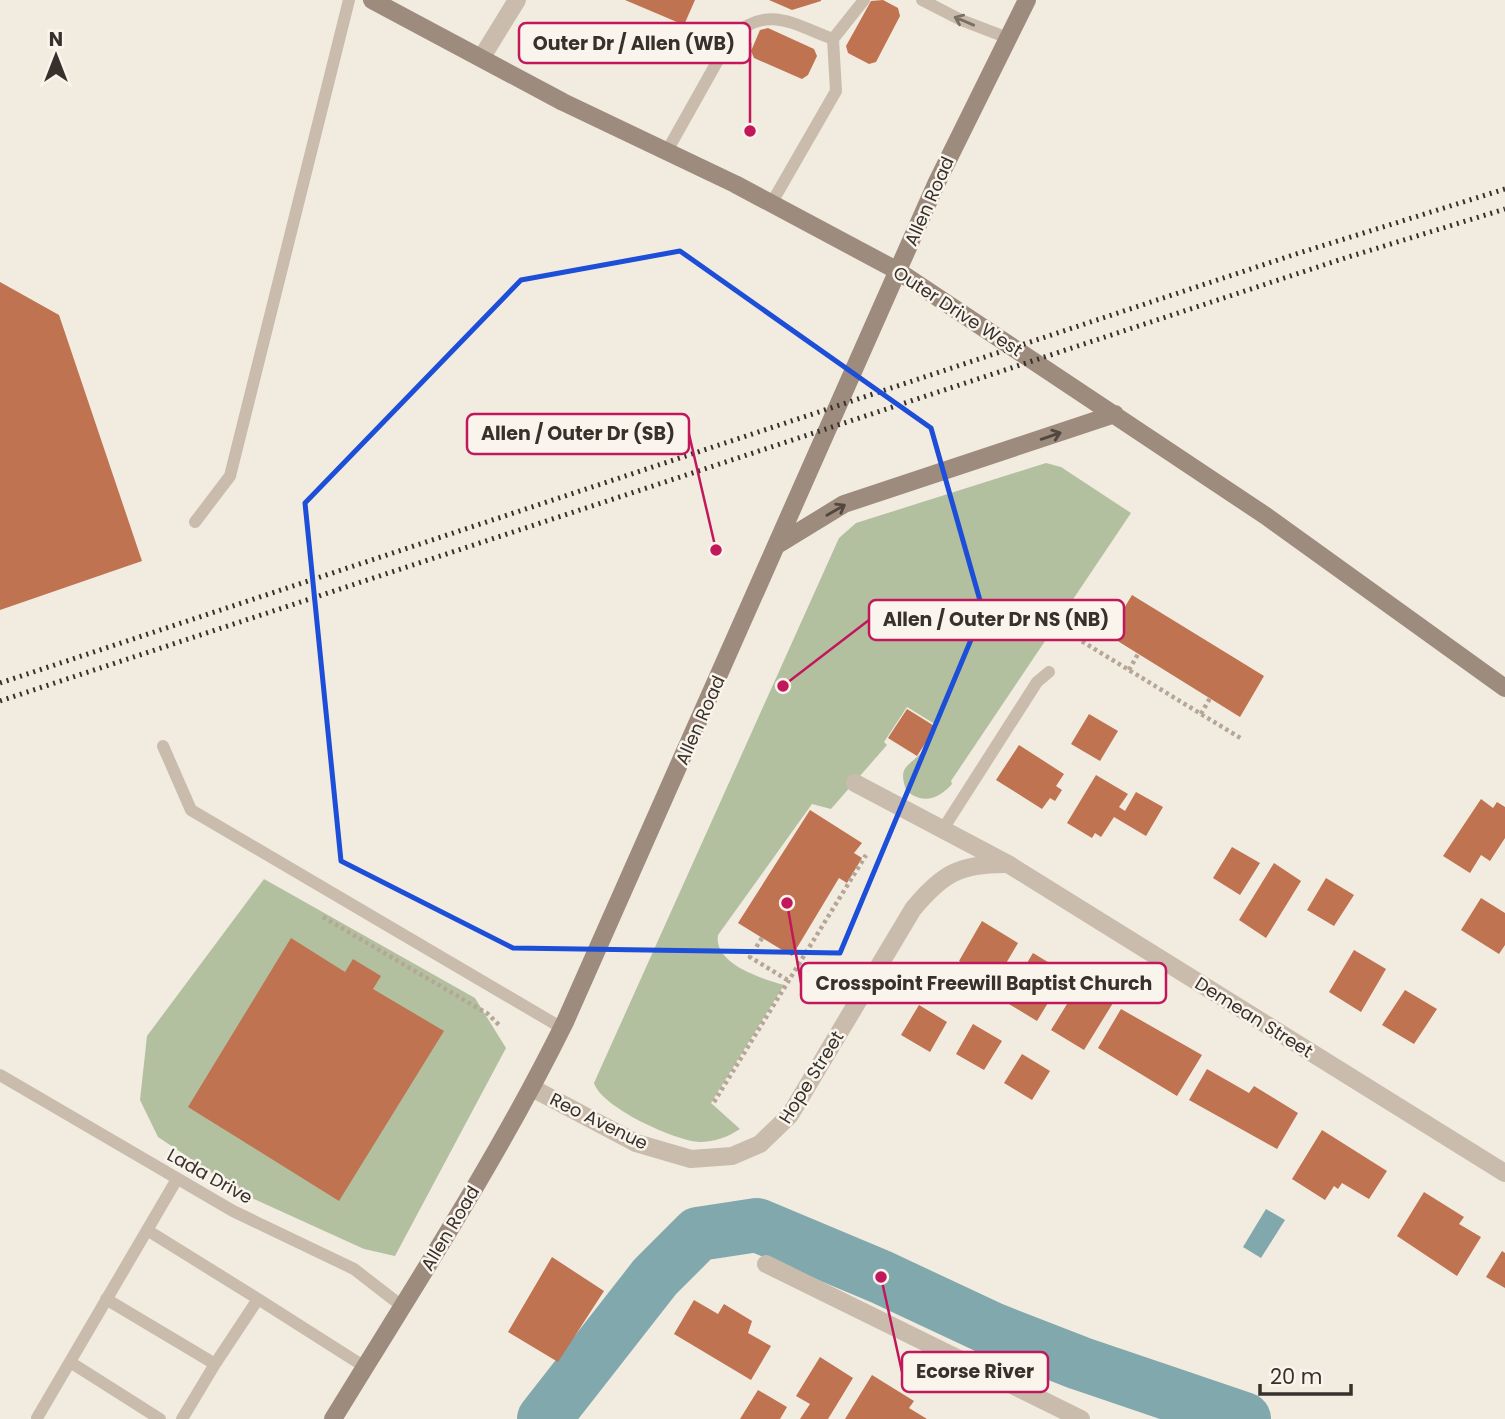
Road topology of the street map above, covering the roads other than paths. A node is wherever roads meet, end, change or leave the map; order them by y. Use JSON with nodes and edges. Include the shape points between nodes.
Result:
{"nodes":[{"id":1,"x":349,"y":0,"type":"edge"},
{"id":2,"x":372,"y":0,"type":"edge"},
{"id":3,"x":517,"y":0,"type":"edge"},
{"id":4,"x":864,"y":0,"type":"edge"},
{"id":5,"x":922,"y":0,"type":"edge"},
{"id":6,"x":1027,"y":0,"type":"edge"},
{"id":7,"x":1008,"y":38,"type":"junction"},
{"id":8,"x":834,"y":39,"type":"junction"},
{"id":9,"x":482,"y":57,"type":"junction"},
{"id":10,"x":667,"y":150,"type":"junction"},
{"id":11,"x":771,"y":204,"type":"junction"},
{"id":12,"x":898,"y":271,"type":"junction"},
{"id":13,"x":1115,"y":414,"type":"junction"},
{"id":14,"x":195,"y":522,"type":"dead end"},
{"id":15,"x":777,"y":545,"type":"junction"},
{"id":16,"x":1049,"y":672,"type":"dead end"},
{"id":17,"x":1505,"y":688,"type":"edge"},
{"id":18,"x":163,"y":746,"type":"dead end"},
{"id":19,"x":855,"y":783,"type":"dead end"},
{"id":20,"x":943,"y":829,"type":"junction"},
{"id":21,"x":1008,"y":864,"type":"junction"},
{"id":22,"x":562,"y":1028,"type":"junction"},
{"id":23,"x":0,"y":1074,"type":"edge"},
{"id":24,"x":532,"y":1088,"type":"junction"},
{"id":25,"x":748,"y":1149,"type":"joint"},
{"id":26,"x":1505,"y":1174,"type":"edge"},
{"id":27,"x":177,"y":1179,"type":"junction"},
{"id":28,"x":147,"y":1230,"type":"junction"},
{"id":29,"x":766,"y":1264,"type":"dead end"},
{"id":30,"x":106,"y":1299,"type":"junction"},
{"id":31,"x":258,"y":1299,"type":"junction"},
{"id":32,"x":403,"y":1307,"type":"junction"},
{"id":33,"x":69,"y":1362,"type":"junction"},
{"id":34,"x":215,"y":1364,"type":"junction"},
{"id":35,"x":365,"y":1367,"type":"junction"},
{"id":36,"x":37,"y":1418,"type":"edge"},
{"id":37,"x":160,"y":1419,"type":"edge"},
{"id":38,"x":182,"y":1419,"type":"edge"},
{"id":39,"x":333,"y":1419,"type":"edge"},
{"id":40,"x":1081,"y":1419,"type":"edge"}],
"edges":[{"from":1,"to":14,"type":"lane","via":[[230,476]]},
{"from":2,"to":9,"type":"main road","name":"Outer Drive West"},
{"from":3,"to":9,"type":"street"},
{"from":4,"to":8,"type":"lane"},
{"from":7,"to":5,"type":"lane","one_way":true},
{"from":6,"to":7,"type":"main road","name":"Allen Road"},
{"from":7,"to":12,"type":"main road","name":"Allen Road"},
{"from":8,"to":10,"type":"lane","via":[[774,18],[748,22],[731,37]]},
{"from":8,"to":11,"type":"lane","via":[[836,91]]},
{"from":9,"to":10,"type":"main road","name":"Outer Drive West","via":[[563,102]]},
{"from":10,"to":11,"type":"main road","name":"Outer Drive West"},
{"from":11,"to":12,"type":"main road","name":"Outer Drive West"},
{"from":12,"to":13,"type":"main road","name":"Outer Drive West"},
{"from":12,"to":15,"type":"main road","name":"Allen Road"},
{"from":15,"to":13,"type":"main road","one_way":true,"via":[[844,504]]},
{"from":13,"to":17,"type":"main road","name":"Outer Drive West"},
{"from":15,"to":22,"type":"main road","name":"Allen Road"},
{"from":16,"to":20,"type":"lane","via":[[1037,682]]},
{"from":18,"to":22,"type":"lane","via":[[191,810]]},
{"from":19,"to":20,"type":"street","name":"Demean Street"},
{"from":20,"to":21,"type":"street","name":"Demean Street"},
{"from":21,"to":25,"type":"street","name":"Hope Street","via":[[975,864],[934,884],[913,909],[790,1115],[773,1135]]},
{"from":21,"to":26,"type":"street","name":"Demean Street"},
{"from":22,"to":24,"type":"main road","name":"Allen Road"},
{"from":23,"to":27,"type":"lane","name":"Lada Drive"},
{"from":24,"to":25,"type":"street","name":"Reo Avenue","via":[[636,1143],[691,1158],[732,1156]]},
{"from":24,"to":32,"type":"main road","name":"Allen Road"},
{"from":27,"to":28,"type":"lane"},
{"from":27,"to":32,"type":"lane","name":"Lada Drive","via":[[354,1269]]},
{"from":28,"to":30,"type":"lane"},
{"from":28,"to":31,"type":"lane"},
{"from":29,"to":40,"type":"street"},
{"from":30,"to":33,"type":"lane"},
{"from":30,"to":34,"type":"lane"},
{"from":31,"to":34,"type":"lane"},
{"from":31,"to":35,"type":"lane"},
{"from":32,"to":35,"type":"main road","name":"Allen Road"},
{"from":33,"to":36,"type":"lane"},
{"from":33,"to":37,"type":"lane"},
{"from":34,"to":38,"type":"lane"},
{"from":35,"to":39,"type":"main road","name":"Allen Road"}]}
